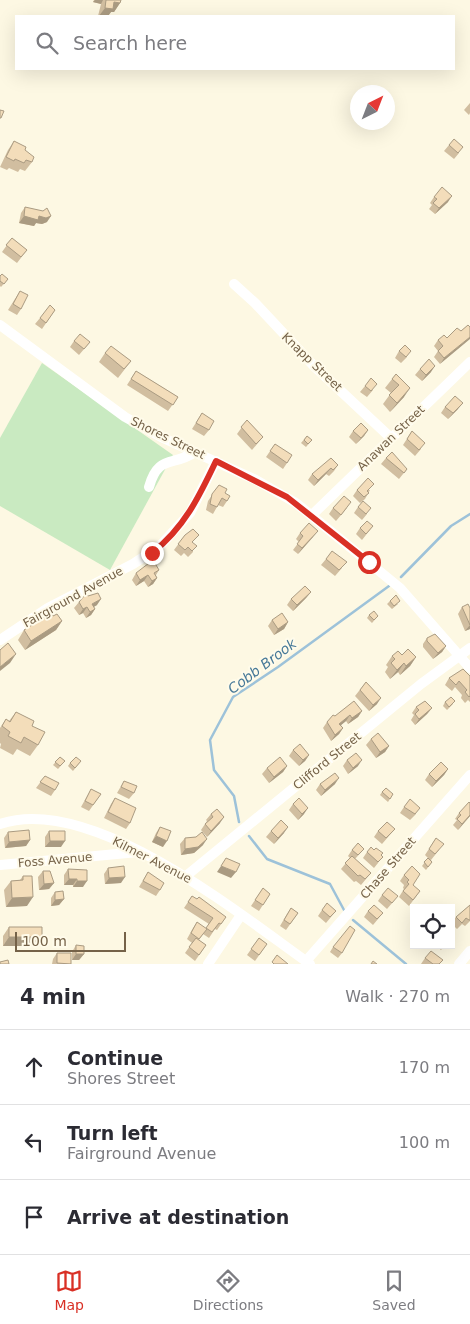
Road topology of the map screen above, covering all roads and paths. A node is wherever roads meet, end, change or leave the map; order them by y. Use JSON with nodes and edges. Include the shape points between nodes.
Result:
{"nodes":[{"id":1,"x":234,"y":284,"type":"dead end"},
{"id":2,"x":0,"y":325,"type":"edge"},
{"id":3,"x":470,"y":362,"type":"edge"},
{"id":4,"x":391,"y":438,"type":"junction"},
{"id":5,"x":195,"y":452,"type":"junction"},
{"id":6,"x":216,"y":461,"type":"junction"},
{"id":7,"x":149,"y":487,"type":"dead end"},
{"id":8,"x":312,"y":515,"type":"junction"},
{"id":9,"x":1,"y":638,"type":"edge"},
{"id":10,"x":470,"y":648,"type":"edge"},
{"id":11,"x":458,"y":655,"type":"junction"},
{"id":12,"x":470,"y":668,"type":"edge"},
{"id":13,"x":470,"y":775,"type":"edge"},
{"id":14,"x":0,"y":824,"type":"edge"},
{"id":15,"x":139,"y":852,"type":"junction"},
{"id":16,"x":0,"y":865,"type":"edge"},
{"id":17,"x":186,"y":876,"type":"junction"},
{"id":18,"x":241,"y":915,"type":"junction"},
{"id":19,"x":470,"y":952,"type":"edge"},
{"id":20,"x":308,"y":963,"type":"edge"},
{"id":21,"x":208,"y":964,"type":"edge"},
{"id":22,"x":458,"y":964,"type":"edge"}],
"edges":[{"from":1,"to":4,"type":"street","name":"Knapp Street","via":[[314,366]]},
{"from":2,"to":5,"type":"street","name":"Shores Street","via":[[116,412]]},
{"from":3,"to":4,"type":"street","name":"Anawan Street"},
{"from":4,"to":8,"type":"street","name":"Anawan Street"},
{"from":5,"to":6,"type":"street","name":"Shores Street"},
{"from":5,"to":7,"type":"street","via":[[188,457],[162,463]]},
{"from":6,"to":8,"type":"street","name":"Shores Street","via":[[272,488]]},
{"from":6,"to":9,"type":"street","name":"Fairground Avenue","via":[[190,513],[159,547],[134,564],[48,608]]},
{"from":8,"to":11,"type":"street","name":"Shores Street","via":[[400,588]]},
{"from":10,"to":11,"type":"street","name":"Clifford Street"},
{"from":11,"to":12,"type":"street","name":"Shores Street"},
{"from":11,"to":17,"type":"street","name":"Clifford Street"},
{"from":13,"to":20,"type":"street","name":"Chase Street"},
{"from":14,"to":15,"type":"street","name":"Kilmer Avenue","via":[[26,820],[64,822],[97,832]]},
{"from":15,"to":16,"type":"street","name":"Foss Avenue"},
{"from":15,"to":17,"type":"street","name":"Kilmer Avenue"},
{"from":17,"to":18,"type":"street","name":"Kilmer Avenue"},
{"from":18,"to":20,"type":"street","name":"Kilmer Avenue"},
{"from":18,"to":21,"type":"street"},
{"from":19,"to":22,"type":"street"}]}
